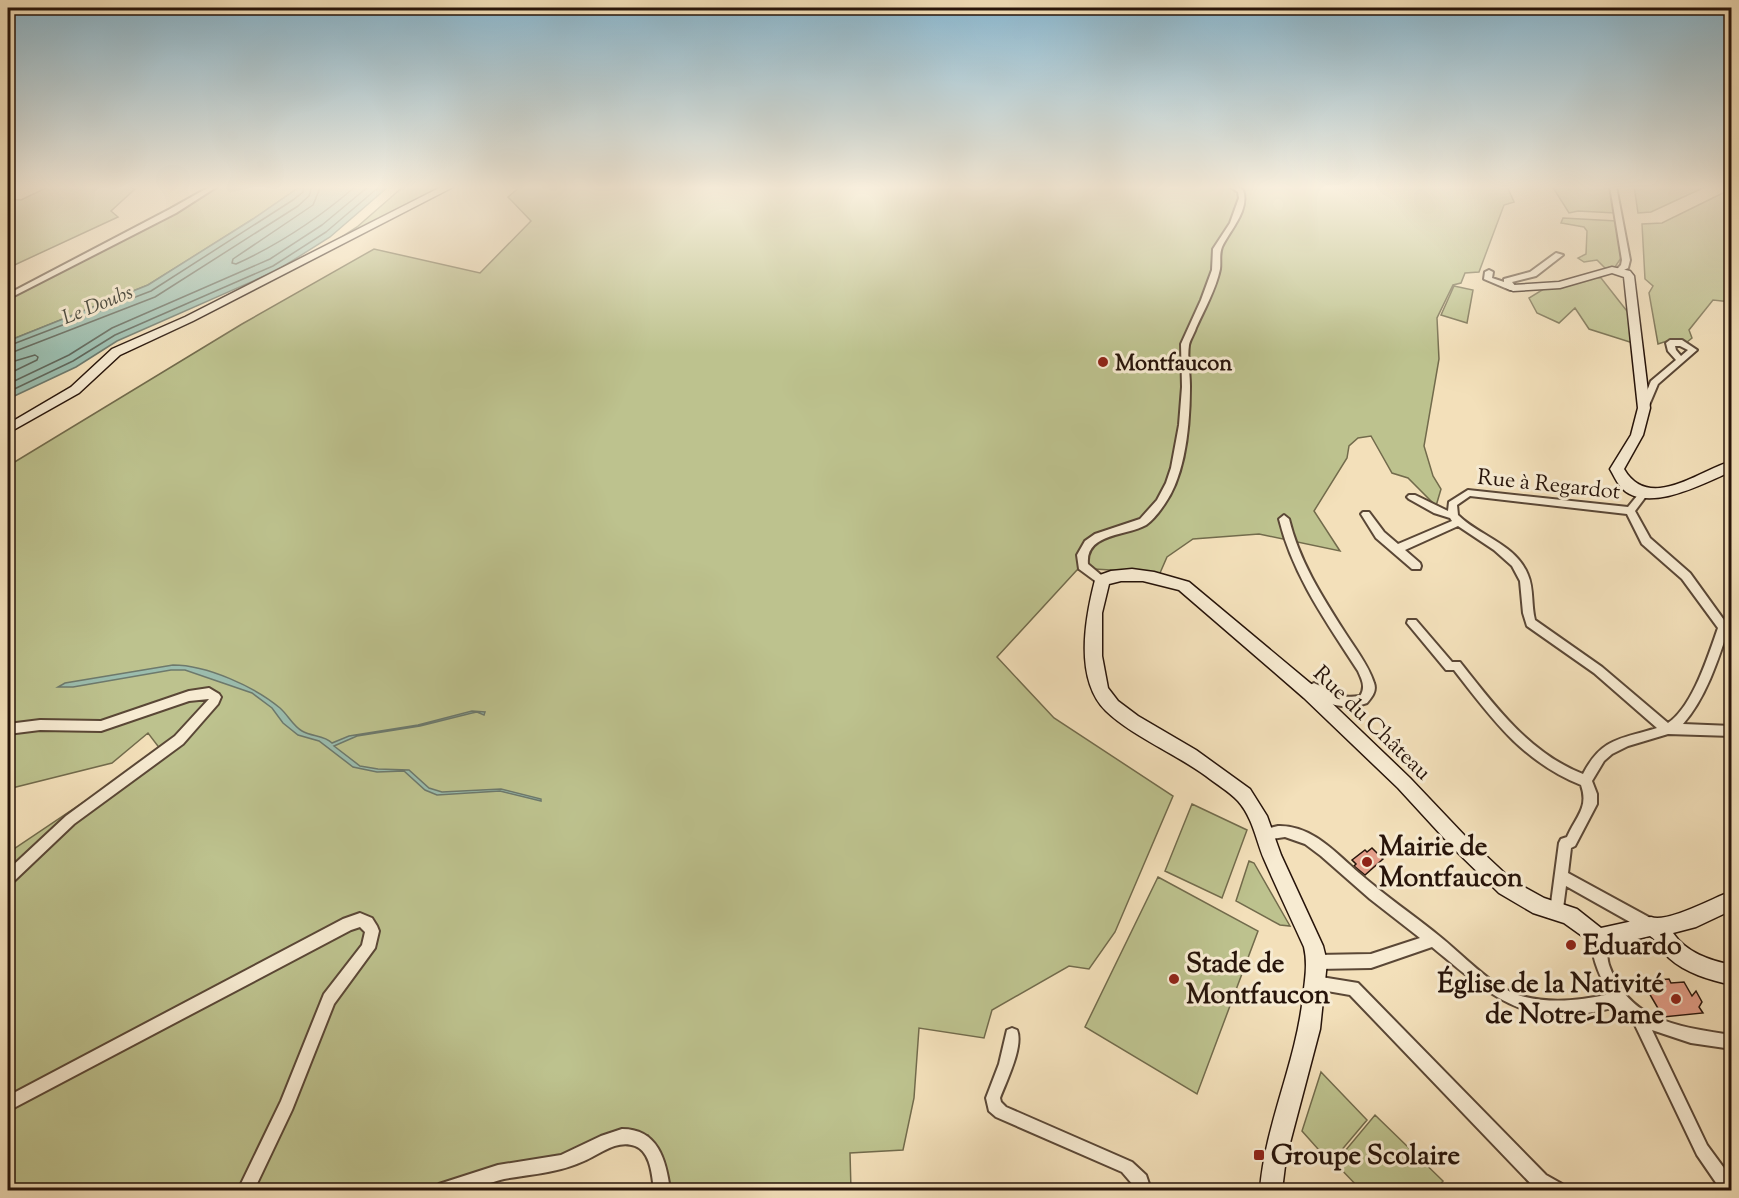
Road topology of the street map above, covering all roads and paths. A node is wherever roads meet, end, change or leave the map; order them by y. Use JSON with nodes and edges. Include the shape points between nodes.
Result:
{"nodes":[{"id":1,"x":113,"y":242,"type":"edge"},
{"id":2,"x":340,"y":242,"type":"edge"},
{"id":3,"x":1220,"y":242,"type":"edge"},
{"id":4,"x":1623,"y":242,"type":"edge"},
{"id":5,"x":1559,"y":255,"type":"dead end"},
{"id":6,"x":1620,"y":270,"type":"junction"},
{"id":7,"x":1489,"y":273,"type":"dead end"},
{"id":8,"x":1513,"y":288,"type":"junction"},
{"id":9,"x":8,"y":297,"type":"edge"},
{"id":10,"x":1681,"y":360,"type":"dead end"},
{"id":11,"x":1644,"y":408,"type":"junction"},
{"id":12,"x":8,"y":429,"type":"edge"},
{"id":13,"x":1731,"y":465,"type":"edge"},
{"id":14,"x":1644,"y":493,"type":"junction"},
{"id":15,"x":1412,"y":497,"type":"dead end"},
{"id":16,"x":1630,"y":511,"type":"junction"},
{"id":17,"x":1365,"y":514,"type":"dead end"},
{"id":18,"x":1284,"y":519,"type":"dead end"},
{"id":19,"x":1456,"y":519,"type":"junction"},
{"id":20,"x":1397,"y":549,"type":"junction"},
{"id":21,"x":1416,"y":566,"type":"dead end"},
{"id":22,"x":1102,"y":580,"type":"junction"},
{"id":23,"x":1412,"y":623,"type":"dead end"},
{"id":24,"x":1728,"y":626,"type":"edge"},
{"id":25,"x":1258,"y":649,"type":"junction"},
{"id":26,"x":8,"y":729,"type":"edge"},
{"id":27,"x":1667,"y":729,"type":"junction"},
{"id":28,"x":1731,"y":731,"type":"edge"},
{"id":29,"x":1586,"y":781,"type":"junction"},
{"id":30,"x":1265,"y":834,"type":"junction"},
{"id":31,"x":1561,"y":876,"type":"junction"},
{"id":32,"x":8,"y":878,"type":"edge"},
{"id":33,"x":1731,"y":900,"type":"edge"},
{"id":34,"x":1557,"y":911,"type":"junction"},
{"id":35,"x":1657,"y":930,"type":"junction"},
{"id":36,"x":1599,"y":938,"type":"junction"},
{"id":37,"x":1434,"y":940,"type":"junction"},
{"id":38,"x":1316,"y":973,"type":"junction"},
{"id":39,"x":1731,"y":975,"type":"edge"},
{"id":40,"x":1618,"y":999,"type":"junction"},
{"id":41,"x":1639,"y":1018,"type":"junction"},
{"id":42,"x":1012,"y":1035,"type":"dead end"},
{"id":43,"x":1731,"y":1042,"type":"edge"},
{"id":44,"x":8,"y":1104,"type":"edge"},
{"id":45,"x":246,"y":1191,"type":"edge"},
{"id":46,"x":446,"y":1191,"type":"edge"},
{"id":47,"x":662,"y":1191,"type":"edge"},
{"id":48,"x":1143,"y":1191,"type":"edge"},
{"id":49,"x":1271,"y":1191,"type":"edge"},
{"id":50,"x":1556,"y":1191,"type":"edge"},
{"id":51,"x":1730,"y":1191,"type":"edge"}],
"edges":[{"from":1,"to":9,"type":"street"},
{"from":2,"to":12,"type":"street","via":[[116,352],[75,390]]},
{"from":3,"to":22,"type":"street","via":[[1216,270],[1185,344],[1185,396],[1176,468],[1161,501],[1143,522],[1089,544],[1082,555],[1083,566]]},
{"from":4,"to":6,"type":"street","via":[[1626,260]]},
{"from":5,"to":8,"type":"street","via":[[1533,274],[1506,281]]},
{"from":6,"to":8,"type":"street","via":[[1547,287]]},
{"from":6,"to":11,"type":"street","via":[[1629,276]]},
{"from":7,"to":8,"type":"street","via":[[1488,279]]},
{"from":10,"to":11,"type":"street","via":[[1654,383]]},
{"from":11,"to":14,"type":"street","via":[[1637,435],[1617,469],[1625,484]]},
{"from":13,"to":14,"type":"street","via":[[1674,489]]},
{"from":14,"to":16,"type":"street"},
{"from":15,"to":19,"type":"street"},
{"from":16,"to":19,"type":"street","name":"Rue à Regardot","via":[[1468,493],[1452,504]]},
{"from":16,"to":24,"type":"street","via":[[1646,541],[1686,576]]},
{"from":17,"to":20,"type":"street","via":[[1380,535]]},
{"from":18,"to":25,"type":"street","via":[[1287,539],[1297,560],[1362,669],[1369,692],[1363,700],[1337,702],[1325,697],[1269,651]]},
{"from":19,"to":20,"type":"street"},
{"from":19,"to":27,"type":"street","via":[[1518,564],[1525,579],[1531,623],[1598,670]]},
{"from":20,"to":21,"type":"street"},
{"from":22,"to":25,"type":"street","name":"Rue du Château","via":[[1126,575],[1163,578],[1184,586]]},
{"from":22,"to":30,"type":"street","via":[[1094,613],[1097,682],[1101,692],[1132,721],[1190,755],[1244,795]]},
{"from":23,"to":29,"type":"street","via":[[1450,667],[1456,665],[1513,736],[1568,776]]},
{"from":24,"to":27,"type":"street","via":[[1680,721]]},
{"from":25,"to":34,"type":"street","name":"Rue du Château","via":[[1336,717],[1506,887]]},
{"from":26,"to":32,"type":"street","via":[[101,726],[189,696],[209,693],[215,697],[179,740],[70,820]]},
{"from":27,"to":28,"type":"street"},
{"from":27,"to":29,"type":"street","via":[[1615,745],[1599,758]]},
{"from":29,"to":31,"type":"street","via":[[1591,792],[1589,813],[1571,842],[1565,843]]},
{"from":30,"to":37,"type":"street","via":[[1280,831],[1304,837]]},
{"from":30,"to":38,"type":"street","via":[[1313,946]]},
{"from":31,"to":34,"type":"street"},
{"from":31,"to":35,"type":"street"},
{"from":33,"to":35,"type":"street","via":[[1696,918]]},
{"from":34,"to":36,"type":"street","name":"Rue du Château"},
{"from":35,"to":36,"type":"street"},
{"from":35,"to":39,"type":"street","via":[[1682,956]]},
{"from":36,"to":40,"type":"street","via":[[1602,965]]},
{"from":37,"to":38,"type":"street","via":[[1371,961],[1329,964]]},
{"from":37,"to":40,"type":"street","via":[[1499,991],[1518,1001],[1572,1006]]},
{"from":38,"to":49,"type":"street","via":[[1310,1029],[1275,1158]]},
{"from":38,"to":50,"type":"street","via":[[1353,988],[1540,1181]]},
{"from":40,"to":41,"type":"street"},
{"from":41,"to":43,"type":"street","via":[[1691,1036]]},
{"from":41,"to":51,"type":"street","via":[[1702,1149]]},
{"from":42,"to":48,"type":"street","via":[[994,1106],[1127,1167],[1140,1181]]},
{"from":44,"to":45,"type":"street","via":[[297,949],[348,924],[360,920],[367,923],[372,931],[368,948],[329,999],[287,1105]]},
{"from":46,"to":47,"type":"street","via":[[474,1178],[559,1164],[621,1137],[638,1139],[650,1148]]}]}
